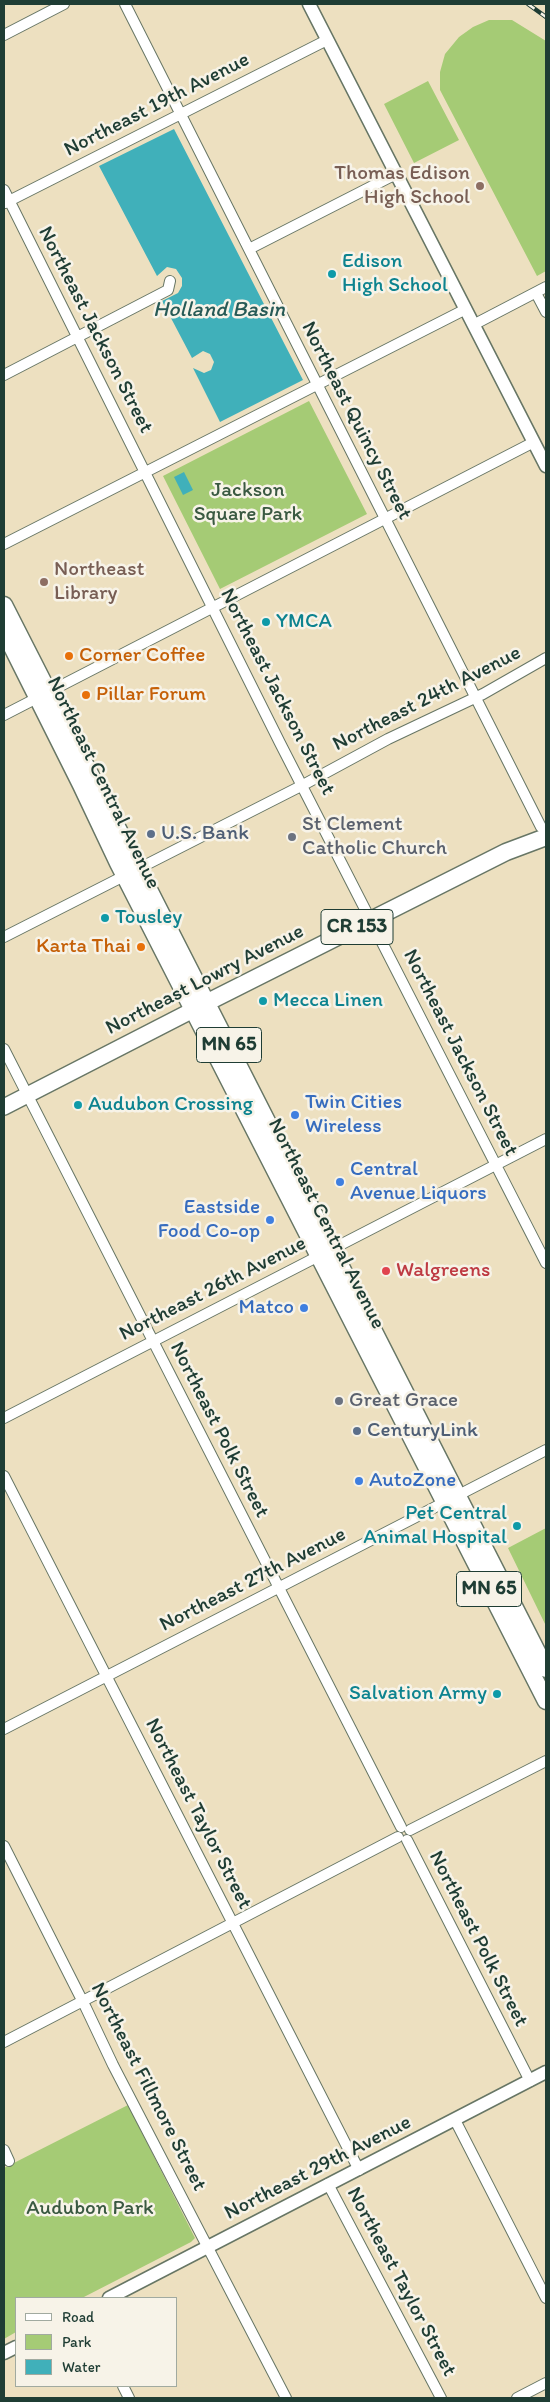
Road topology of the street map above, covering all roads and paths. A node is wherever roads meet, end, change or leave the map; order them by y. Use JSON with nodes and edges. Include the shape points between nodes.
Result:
{"nodes":[{"id":1,"x":64,"y":4,"type":"edge"},
{"id":2,"x":125,"y":4,"type":"edge"},
{"id":3,"x":309,"y":4,"type":"edge"},
{"id":4,"x":4,"y":35,"type":"edge"},
{"id":5,"x":327,"y":40,"type":"junction"},
{"id":6,"x":181,"y":113,"type":"junction"},
{"id":7,"x":396,"y":174,"type":"junction"},
{"id":8,"x":4,"y":190,"type":"edge"},
{"id":9,"x":6,"y":202,"type":"edge"},
{"id":10,"x":249,"y":249,"type":"junction"},
{"id":11,"x":170,"y":281,"type":"dead end"},
{"id":12,"x":546,"y":288,"type":"edge"},
{"id":13,"x":536,"y":293,"type":"junction"},
{"id":14,"x":466,"y":309,"type":"junction"},
{"id":15,"x":546,"y":312,"type":"edge"},
{"id":16,"x":475,"y":324,"type":"junction"},
{"id":17,"x":77,"y":337,"type":"junction"},
{"id":18,"x":4,"y":375,"type":"edge"},
{"id":19,"x":317,"y":384,"type":"junction"},
{"id":20,"x":534,"y":442,"type":"junction"},
{"id":21,"x":546,"y":466,"type":"edge"},
{"id":22,"x":145,"y":472,"type":"junction"},
{"id":23,"x":384,"y":519,"type":"junction"},
{"id":24,"x":4,"y":544,"type":"edge"},
{"id":25,"x":4,"y":605,"type":"edge"},
{"id":26,"x":213,"y":608,"type":"junction"},
{"id":27,"x":4,"y":631,"type":"edge"},
{"id":28,"x":546,"y":658,"type":"edge"},
{"id":29,"x":43,"y":695,"type":"junction"},
{"id":30,"x":475,"y":698,"type":"junction"},
{"id":31,"x":4,"y":715,"type":"edge"},
{"id":32,"x":303,"y":785,"type":"junction"},
{"id":33,"x":545,"y":833,"type":"edge"},
{"id":34,"x":130,"y":872,"type":"junction"},
{"id":35,"x":372,"y":920,"type":"junction"},
{"id":36,"x":4,"y":937,"type":"edge"},
{"id":37,"x":200,"y":1006,"type":"junction"},
{"id":38,"x":4,"y":1048,"type":"edge"},
{"id":39,"x":27,"y":1095,"type":"junction"},
{"id":40,"x":4,"y":1107,"type":"edge"},
{"id":41,"x":546,"y":1139,"type":"edge"},
{"id":42,"x":495,"y":1165,"type":"junction"},
{"id":43,"x":326,"y":1253,"type":"junction"},
{"id":44,"x":546,"y":1263,"type":"edge"},
{"id":45,"x":152,"y":1341,"type":"junction"},
{"id":46,"x":4,"y":1418,"type":"edge"},
{"id":47,"x":546,"y":1450,"type":"edge"},
{"id":48,"x":4,"y":1476,"type":"edge"},
{"id":49,"x":452,"y":1498,"type":"junction"},
{"id":50,"x":278,"y":1587,"type":"junction"},
{"id":51,"x":546,"y":1669,"type":"edge"},
{"id":52,"x":106,"y":1677,"type":"junction"},
{"id":53,"x":546,"y":1702,"type":"edge"},
{"id":54,"x":4,"y":1729,"type":"edge"},
{"id":55,"x":546,"y":1761,"type":"edge"},
{"id":56,"x":404,"y":1834,"type":"junction"},
{"id":57,"x":4,"y":1846,"type":"edge"},
{"id":58,"x":232,"y":1922,"type":"junction"},
{"id":59,"x":82,"y":2000,"type":"junction"},
{"id":60,"x":4,"y":2042,"type":"edge"},
{"id":61,"x":546,"y":2072,"type":"edge"},
{"id":62,"x":530,"y":2081,"type":"junction"},
{"id":63,"x":455,"y":2120,"type":"junction"},
{"id":64,"x":4,"y":2150,"type":"edge"},
{"id":65,"x":9,"y":2161,"type":"dead end"},
{"id":66,"x":359,"y":2170,"type":"junction"},
{"id":67,"x":328,"y":2184,"type":"junction"},
{"id":68,"x":209,"y":2246,"type":"junction"},
{"id":69,"x":111,"y":2297,"type":"edge"},
{"id":70,"x":546,"y":2298,"type":"edge"},
{"id":71,"x":546,"y":2383,"type":"edge"},
{"id":72,"x":286,"y":2398,"type":"edge"},
{"id":73,"x":441,"y":2398,"type":"edge"},
{"id":74,"x":517,"y":2398,"type":"edge"}],
"edges":[{"from":1,"to":4,"type":"street"},
{"from":2,"to":6,"type":"street","name":"Northeast Quincy Street"},
{"from":3,"to":5,"type":"street"},
{"from":5,"to":6,"type":"street","name":"Northeast 19th Avenue"},
{"from":5,"to":7,"type":"street"},
{"from":6,"to":9,"type":"street","name":"Northeast 19th Avenue"},
{"from":6,"to":10,"type":"street","name":"Northeast Quincy Street"},
{"from":7,"to":10,"type":"street"},
{"from":7,"to":14,"type":"street"},
{"from":8,"to":9,"type":"street","name":"Northeast Jackson Street"},
{"from":9,"to":17,"type":"street","name":"Northeast Jackson Street"},
{"from":10,"to":19,"type":"street","name":"Northeast Quincy Street"},
{"from":11,"to":17,"type":"street","via":[[168,290]]},
{"from":12,"to":13,"type":"street"},
{"from":13,"to":15,"type":"street"},
{"from":13,"to":16,"type":"street"},
{"from":14,"to":16,"type":"street"},
{"from":14,"to":19,"type":"street"},
{"from":16,"to":20,"type":"street"},
{"from":17,"to":18,"type":"street"},
{"from":17,"to":22,"type":"street","name":"Northeast Jackson Street"},
{"from":19,"to":22,"type":"street"},
{"from":19,"to":23,"type":"street","name":"Northeast Quincy Street"},
{"from":20,"to":21,"type":"street"},
{"from":20,"to":23,"type":"street"},
{"from":22,"to":24,"type":"street"},
{"from":22,"to":26,"type":"street","name":"Northeast Jackson Street"},
{"from":23,"to":26,"type":"street"},
{"from":23,"to":30,"type":"street","name":"Northeast Quincy Street"},
{"from":25,"to":29,"type":"main road","name":"Northeast Central Avenue","number":"MN 65"},
{"from":26,"to":29,"type":"street"},
{"from":26,"to":32,"type":"street","name":"Northeast Jackson Street"},
{"from":27,"to":29,"type":"main road","name":"Northeast Central Avenue","number":"MN 65"},
{"from":28,"to":30,"type":"street","name":"Northeast 24th Avenue"},
{"from":29,"to":31,"type":"street"},
{"from":29,"to":34,"type":"main road","name":"Northeast Central Avenue","number":"MN 65"},
{"from":30,"to":32,"type":"street","name":"Northeast 24th Avenue","via":[[388,739]]},
{"from":30,"to":33,"type":"street","name":"Northeast Quincy Street"},
{"from":32,"to":34,"type":"street","name":"Northeast 24th Avenue"},
{"from":32,"to":35,"type":"street","name":"Northeast Jackson Street"},
{"from":33,"to":35,"type":"main road","name":"Northeast Lowry Avenue","number":"CR 153"},
{"from":34,"to":36,"type":"street","name":"Northeast 24th Avenue"},
{"from":34,"to":37,"type":"main road","name":"Northeast Central Avenue","number":"MN 65"},
{"from":35,"to":37,"type":"main road","name":"Northeast Lowry Avenue","number":"CR 153"},
{"from":35,"to":42,"type":"street","name":"Northeast Jackson Street"},
{"from":37,"to":39,"type":"main road","name":"Northeast Lowry Avenue","number":"CR 153"},
{"from":37,"to":43,"type":"main road","name":"Northeast Central Avenue","number":"MN 65"},
{"from":38,"to":39,"type":"street","name":"Northeast Polk Street"},
{"from":39,"to":40,"type":"main road","name":"Northeast Lowry Avenue","number":"CR 153"},
{"from":39,"to":45,"type":"street","name":"Northeast Polk Street"},
{"from":41,"to":42,"type":"street","name":"Northeast 26th Avenue"},
{"from":42,"to":43,"type":"street","name":"Northeast 26th Avenue"},
{"from":42,"to":44,"type":"street","name":"Northeast Jackson Street"},
{"from":43,"to":45,"type":"street","name":"Northeast 26th Avenue"},
{"from":43,"to":49,"type":"main road","name":"Northeast Central Avenue","number":"MN 65"},
{"from":45,"to":46,"type":"street","name":"Northeast 26th Avenue"},
{"from":45,"to":50,"type":"street","name":"Northeast Polk Street"},
{"from":47,"to":49,"type":"street","name":"Northeast 27th Avenue"},
{"from":48,"to":52,"type":"street","name":"Northeast Taylor Street"},
{"from":49,"to":50,"type":"street","name":"Northeast 27th Avenue"},
{"from":49,"to":51,"type":"main road","name":"Northeast Central Avenue","number":"MN 65"},
{"from":49,"to":53,"type":"main road","name":"Northeast Central Avenue","number":"MN 65"},
{"from":50,"to":52,"type":"street","name":"Northeast 27th Avenue"},
{"from":50,"to":56,"type":"street","name":"Northeast Polk Street"},
{"from":52,"to":54,"type":"street","name":"Northeast 27th Avenue"},
{"from":52,"to":58,"type":"street","name":"Northeast Taylor Street"},
{"from":55,"to":56,"type":"street"},
{"from":56,"to":58,"type":"street"},
{"from":56,"to":62,"type":"street","name":"Northeast Polk Street"},
{"from":57,"to":59,"type":"street","name":"Northeast Fillmore Street"},
{"from":58,"to":59,"type":"street"},
{"from":58,"to":66,"type":"street","name":"Northeast Taylor Street"},
{"from":59,"to":60,"type":"street"},
{"from":59,"to":68,"type":"street","name":"Northeast Fillmore Street"},
{"from":61,"to":62,"type":"street","name":"Northeast 29th Avenue"},
{"from":62,"to":63,"type":"street","name":"Northeast 29th Avenue"},
{"from":63,"to":66,"type":"street","name":"Northeast 29th Avenue"},
{"from":63,"to":70,"type":"street"},
{"from":64,"to":65,"type":"street"},
{"from":66,"to":67,"type":"street","name":"Northeast 29th Avenue"},
{"from":67,"to":68,"type":"street","name":"Northeast 29th Avenue"},
{"from":67,"to":73,"type":"street","name":"Northeast Taylor Street"},
{"from":68,"to":69,"type":"street","name":"Northeast 29th Avenue"},
{"from":68,"to":72,"type":"street","name":"Northeast Fillmore Street"},
{"from":71,"to":74,"type":"street"}]}
